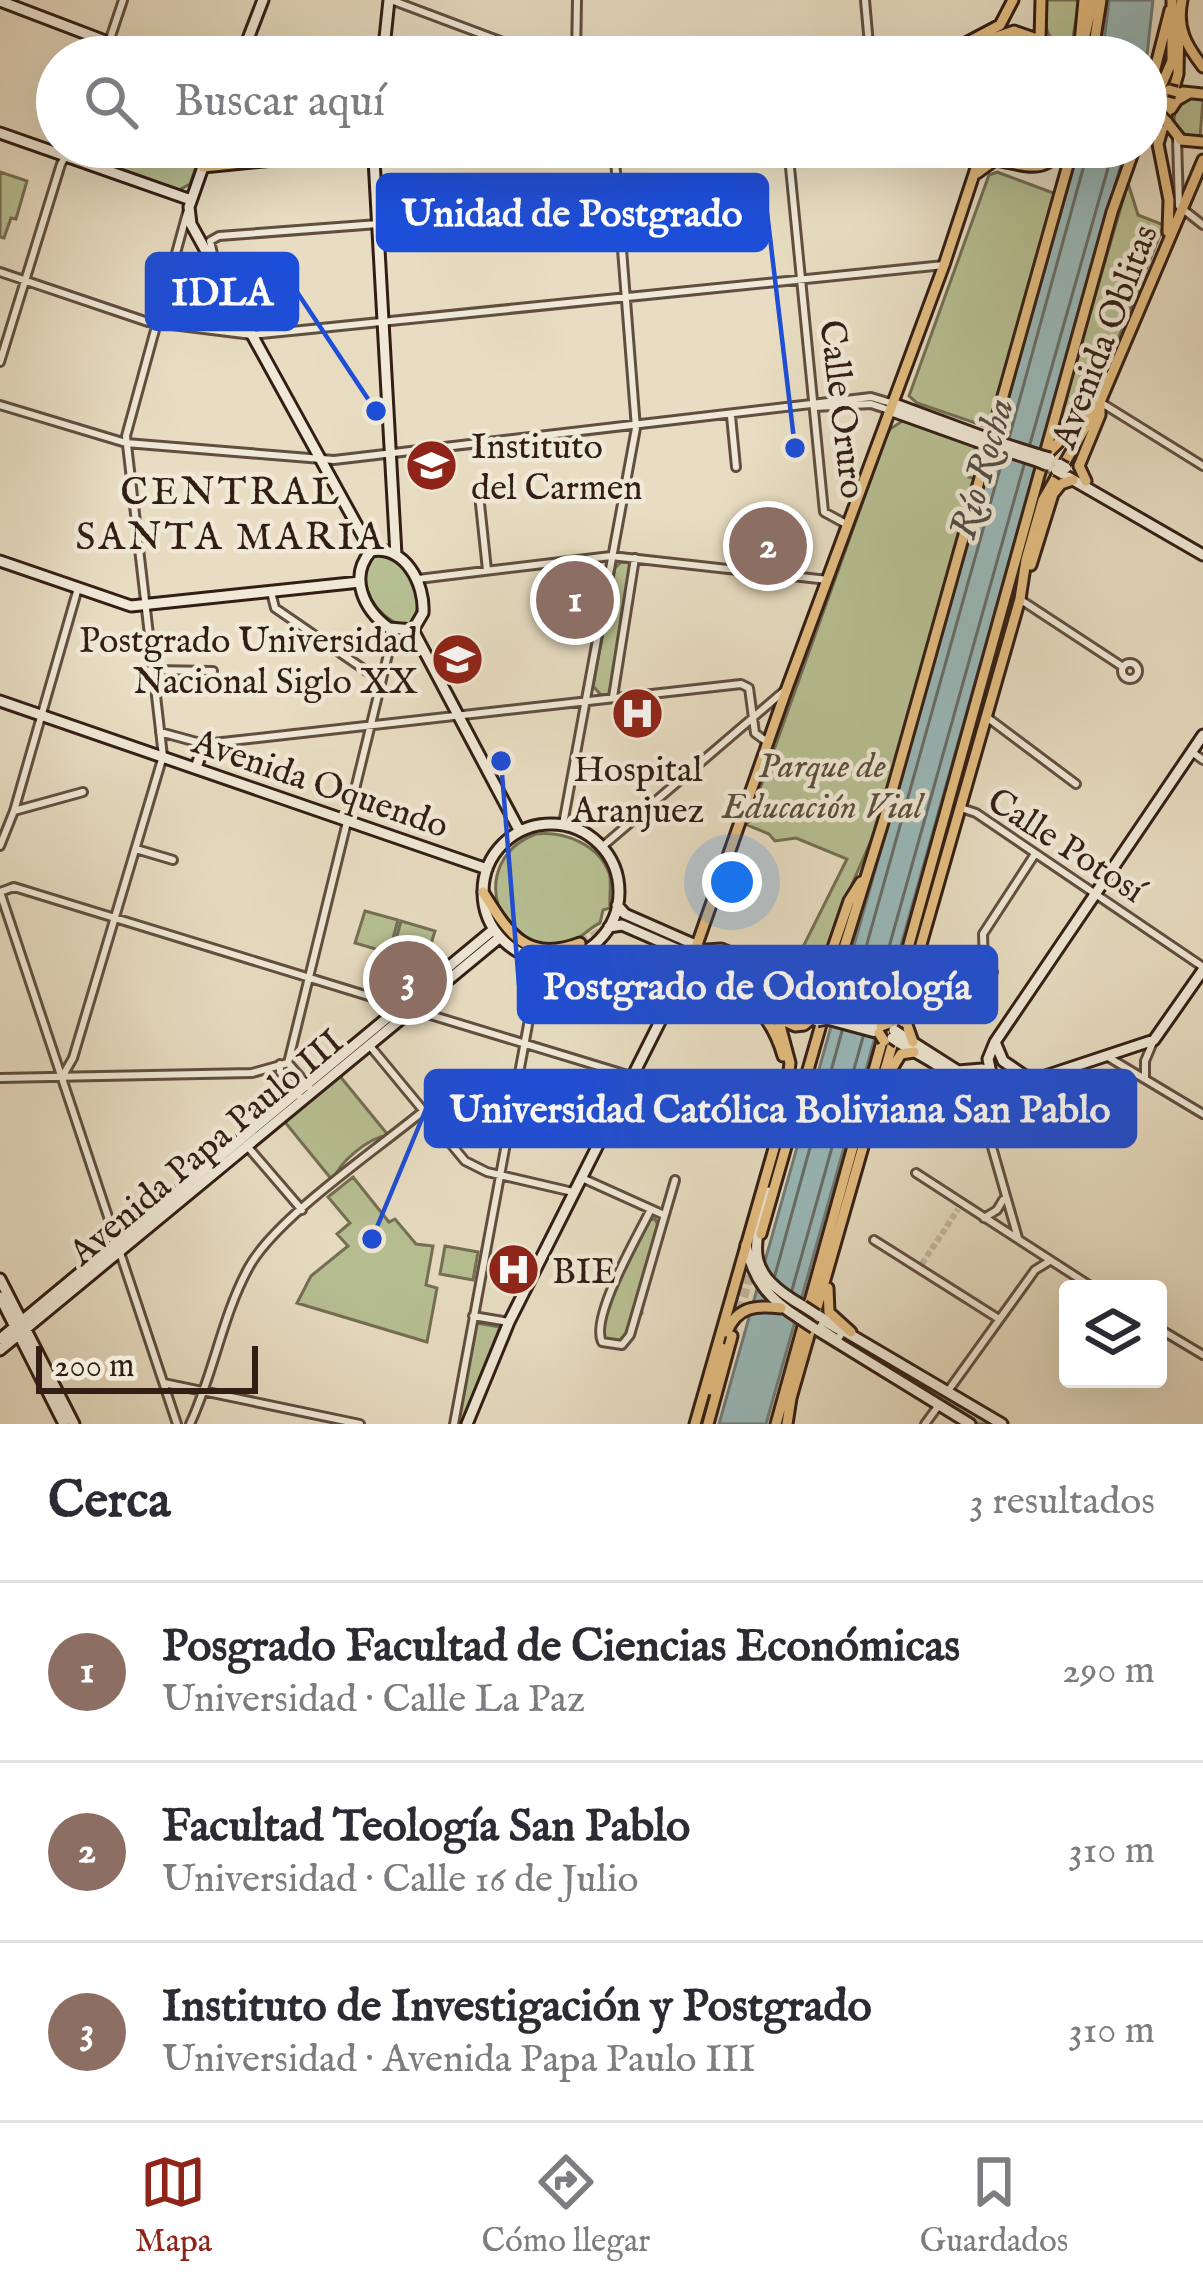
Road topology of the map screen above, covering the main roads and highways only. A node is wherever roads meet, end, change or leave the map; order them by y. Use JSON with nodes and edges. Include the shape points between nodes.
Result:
{"nodes":[{"id":1,"x":263,"y":0,"type":"edge"},
{"id":2,"x":390,"y":0,"type":"edge"},
{"id":3,"x":1013,"y":0,"type":"edge"},
{"id":4,"x":1041,"y":0,"type":"edge"},
{"id":5,"x":1092,"y":0,"type":"edge"},
{"id":6,"x":1182,"y":0,"type":"edge"},
{"id":7,"x":0,"y":1,"type":"edge"},
{"id":8,"x":1171,"y":5,"type":"edge"},
{"id":9,"x":1179,"y":21,"type":"junction"},
{"id":10,"x":93,"y":36,"type":"edge"},
{"id":11,"x":249,"y":36,"type":"edge"},
{"id":12,"x":386,"y":36,"type":"edge"},
{"id":13,"x":979,"y":36,"type":"edge"},
{"id":14,"x":1047,"y":36,"type":"edge"},
{"id":15,"x":1087,"y":36,"type":"edge"},
{"id":16,"x":1164,"y":36,"type":"edge"},
{"id":17,"x":1203,"y":67,"type":"edge"},
{"id":18,"x":1167,"y":77,"type":"edge"},
{"id":19,"x":1167,"y":90,"type":"edge"},
{"id":20,"x":1203,"y":94,"type":"edge"},
{"id":21,"x":1167,"y":95,"type":"edge"},
{"id":22,"x":1167,"y":112,"type":"edge"},
{"id":23,"x":1169,"y":125,"type":"joint"},
{"id":24,"x":0,"y":133,"type":"edge"},
{"id":25,"x":36,"y":142,"type":"edge"},
{"id":26,"x":1203,"y":142,"type":"edge"},
{"id":27,"x":1203,"y":160,"type":"edge"},
{"id":28,"x":108,"y":168,"type":"edge"},
{"id":29,"x":203,"y":168,"type":"edge"},
{"id":30,"x":375,"y":168,"type":"edge"},
{"id":31,"x":977,"y":168,"type":"edge"},
{"id":32,"x":981,"y":168,"type":"edge"},
{"id":33,"x":1067,"y":168,"type":"edge"},
{"id":34,"x":1128,"y":168,"type":"edge"},
{"id":35,"x":1163,"y":168,"type":"edge"},
{"id":36,"x":974,"y":178,"type":"junction"},
{"id":37,"x":190,"y":204,"type":"junction"},
{"id":38,"x":1168,"y":241,"type":"junction"},
{"id":39,"x":1100,"y":402,"type":"junction"},
{"id":40,"x":890,"y":406,"type":"junction"},
{"id":41,"x":1053,"y":465,"type":"junction"},
{"id":42,"x":1086,"y":481,"type":"junction"},
{"id":43,"x":1102,"y":495,"type":"junction"},
{"id":44,"x":371,"y":551,"type":"junction"},
{"id":45,"x":396,"y":555,"type":"junction"},
{"id":46,"x":1203,"y":555,"type":"edge"},
{"id":47,"x":0,"y":560,"type":"edge"},
{"id":48,"x":360,"y":582,"type":"junction"},
{"id":49,"x":1022,"y":593,"type":"junction"},
{"id":50,"x":413,"y":630,"type":"junction"},
{"id":51,"x":0,"y":701,"type":"edge"},
{"id":52,"x":1203,"y":736,"type":"edge"},
{"id":53,"x":204,"y":743,"type":"road end"},
{"id":54,"x":196,"y":768,"type":"junction"},
{"id":55,"x":519,"y":830,"type":"junction"},
{"id":56,"x":487,"y":869,"type":"junction"},
{"id":57,"x":868,"y":872,"type":"junction"},
{"id":58,"x":483,"y":892,"type":"junction"},
{"id":59,"x":930,"y":897,"type":"junction"},
{"id":60,"x":616,"y":904,"type":"junction"},
{"id":61,"x":609,"y":927,"type":"junction"},
{"id":62,"x":496,"y":934,"type":"junction"},
{"id":63,"x":580,"y":943,"type":"tunnel mouth"},
{"id":64,"x":699,"y":951,"type":"junction"},
{"id":65,"x":1203,"y":968,"type":"edge"},
{"id":66,"x":711,"y":972,"type":"tunnel mouth"},
{"id":67,"x":784,"y":982,"type":"junction"},
{"id":68,"x":825,"y":984,"type":"junction"},
{"id":69,"x":770,"y":1006,"type":"junction"},
{"id":70,"x":826,"y":1012,"type":"junction"},
{"id":71,"x":778,"y":1018,"type":"junction"},
{"id":72,"x":804,"y":1025,"type":"junction"},
{"id":73,"x":887,"y":1032,"type":"junction"},
{"id":74,"x":995,"y":1042,"type":"junction"},
{"id":75,"x":913,"y":1047,"type":"junction"},
{"id":76,"x":953,"y":1073,"type":"junction"},
{"id":77,"x":992,"y":1074,"type":"junction"},
{"id":78,"x":789,"y":1075,"type":"junction"},
{"id":79,"x":1028,"y":1082,"type":"junction"},
{"id":80,"x":299,"y":1096,"type":"junction"},
{"id":81,"x":790,"y":1130,"type":"junction"},
{"id":82,"x":989,"y":1136,"type":"road end"},
{"id":83,"x":854,"y":1168,"type":"junction"},
{"id":84,"x":840,"y":1230,"type":"junction"},
{"id":85,"x":761,"y":1234,"type":"dead end"},
{"id":86,"x":746,"y":1245,"type":"junction"},
{"id":87,"x":119,"y":1246,"type":"junction"},
{"id":88,"x":0,"y":1279,"type":"edge"},
{"id":89,"x":761,"y":1279,"type":"junction"},
{"id":90,"x":0,"y":1297,"type":"edge"},
{"id":91,"x":782,"y":1308,"type":"junction"},
{"id":92,"x":20,"y":1328,"type":"junction"},
{"id":93,"x":846,"y":1332,"type":"junction"},
{"id":94,"x":824,"y":1335,"type":"junction"},
{"id":95,"x":732,"y":1336,"type":"tunnel mouth"},
{"id":96,"x":0,"y":1339,"type":"edge"},
{"id":97,"x":0,"y":1350,"type":"edge"},
{"id":98,"x":64,"y":1424,"type":"edge"},
{"id":99,"x":74,"y":1424,"type":"edge"},
{"id":100,"x":467,"y":1424,"type":"edge"},
{"id":101,"x":702,"y":1424,"type":"edge"},
{"id":102,"x":776,"y":1424,"type":"edge"},
{"id":103,"x":787,"y":1424,"type":"edge"},
{"id":104,"x":970,"y":1424,"type":"edge"},
{"id":105,"x":1002,"y":1424,"type":"edge"}],
"edges":[{"from":1,"to":11,"type":"main road"},
{"from":2,"to":12,"type":"main road"},
{"from":3,"to":13,"type":"main road","via":[[1008,17]]},
{"from":4,"to":14,"type":"main road"},
{"from":5,"to":15,"type":"main road"},
{"from":6,"to":9,"type":"main road"},
{"from":7,"to":10,"type":"main road"},
{"from":8,"to":16,"type":"main road"},
{"from":8,"to":18,"type":"main road"},
{"from":9,"to":17,"type":"main road"},
{"from":9,"to":22,"type":"main road"},
{"from":19,"to":20,"type":"main road"},
{"from":21,"to":23,"type":"main road"},
{"from":23,"to":26,"type":"main road","via":[[1187,142]]},
{"from":24,"to":25,"type":"main road"},
{"from":27,"to":38,"type":"main road","name":"Avenida Oblitas"},
{"from":28,"to":37,"type":"main road"},
{"from":29,"to":37,"type":"main road"},
{"from":30,"to":45,"type":"main road"},
{"from":31,"to":36,"type":"main road"},
{"from":32,"to":36,"type":"main road"},
{"from":33,"to":57,"type":"main road"},
{"from":34,"to":41,"type":"main road"},
{"from":35,"to":38,"type":"main road"},
{"from":36,"to":40,"type":"main road"},
{"from":37,"to":44,"type":"main road","via":[[191,224]]},
{"from":38,"to":39,"type":"main road","name":"Avenida Oblitas"},
{"from":39,"to":41,"type":"main road"},
{"from":39,"to":42,"type":"main road","name":"Avenida Oblitas","via":[[1079,466]]},
{"from":39,"to":49,"type":"main road","via":[[1043,500]]},
{"from":40,"to":41,"type":"main road"},
{"from":40,"to":64,"type":"main road"},
{"from":41,"to":42,"type":"main road"},
{"from":41,"to":43,"type":"main road"},
{"from":41,"to":49,"type":"main road","via":[[1060,484]]},
{"from":41,"to":59,"type":"main road"},
{"from":42,"to":43,"type":"main road"},
{"from":43,"to":46,"type":"main road"},
{"from":44,"to":45,"type":"main road"},
{"from":44,"to":48,"type":"main road"},
{"from":45,"to":50,"type":"main road","via":[[418,579],[423,613]]},
{"from":47,"to":48,"type":"main road","via":[[130,606]]},
{"from":48,"to":50,"type":"main road","via":[[371,612],[394,630]]},
{"from":49,"to":59,"type":"main road"},
{"from":50,"to":55,"type":"main road"},
{"from":51,"to":54,"type":"main road","name":"Avenida Oquendo"},
{"from":52,"to":74,"type":"main road"},
{"from":53,"to":54,"type":"main road"},
{"from":54,"to":56,"type":"main road","name":"Avenida Oquendo"},
{"from":55,"to":56,"type":"main road"},
{"from":55,"to":60,"type":"main road","via":[[540,823],[582,830],[602,846],[617,880]]},
{"from":56,"to":58,"type":"main road"},
{"from":57,"to":68,"type":"main road"},
{"from":57,"to":68,"type":"main road","via":[[849,902]]},
{"from":58,"to":62,"type":"main road"},
{"from":58,"to":63,"type":"main road","via":[[509,932],[530,946]]},
{"from":59,"to":73,"type":"main road","bridge":true},
{"from":59,"to":75,"type":"main road","via":[[908,1018]]},
{"from":59,"to":83,"type":"main road"},
{"from":60,"to":61,"type":"main road"},
{"from":60,"to":64,"type":"main road"},
{"from":61,"to":62,"type":"main road","via":[[579,956],[560,961],[518,952]]},
{"from":61,"to":64,"type":"main road"},
{"from":62,"to":80,"type":"main road","name":"Avenida Papa Paulo III"},
{"from":64,"to":67,"type":"main road"},
{"from":64,"to":68,"type":"main road","via":[[721,949],[779,972],[813,973]]},
{"from":64,"to":69,"type":"main road"},
{"from":64,"to":100,"type":"main road","via":[[509,1322]]},
{"from":65,"to":79,"type":"main road","via":[[1154,1040]]},
{"from":66,"to":78,"type":"main road","via":[[760,1009]]},
{"from":67,"to":69,"type":"main road","via":[[772,990]]},
{"from":67,"to":70,"type":"main road","via":[[801,982]]},
{"from":68,"to":70,"type":"main road"},
{"from":68,"to":81,"type":"main road"},
{"from":69,"to":71,"type":"main road"},
{"from":70,"to":72,"type":"main road"},
{"from":70,"to":72,"type":"main road"},
{"from":70,"to":73,"type":"main road"},
{"from":71,"to":72,"type":"main road"},
{"from":71,"to":78,"type":"main road"},
{"from":73,"to":75,"type":"main road"},
{"from":73,"to":83,"type":"main road","bridge":true},
{"from":74,"to":77,"type":"main road"},
{"from":74,"to":79,"type":"main road"},
{"from":75,"to":76,"type":"main road"},
{"from":75,"to":83,"type":"main road","via":[[895,1060]]},
{"from":76,"to":77,"type":"main road"},
{"from":76,"to":77,"type":"main road","via":[[959,1100],[972,1111],[994,1103],[999,1086]]},
{"from":77,"to":79,"type":"main road"},
{"from":78,"to":86,"type":"main road"},
{"from":79,"to":82,"type":"main road","via":[[998,1107]]},
{"from":80,"to":87,"type":"main road","name":"Avenida Papa Paulo III"},
{"from":80,"to":87,"type":"main road","name":"Avenida Papa Paulo III"},
{"from":81,"to":85,"type":"main road"},
{"from":81,"to":89,"type":"main road","via":[[757,1232]]},
{"from":83,"to":84,"type":"main road"},
{"from":83,"to":102,"type":"main road"},
{"from":84,"to":93,"type":"main road","via":[[826,1299]]},
{"from":84,"to":103,"type":"main road"},
{"from":86,"to":89,"type":"main road"},
{"from":86,"to":101,"type":"main road"},
{"from":87,"to":92,"type":"main road","name":"Avenida Papa Paulo III"},
{"from":88,"to":92,"type":"main road"},
{"from":89,"to":91,"type":"main road"},
{"from":89,"to":93,"type":"main road"},
{"from":90,"to":92,"type":"main road"},
{"from":91,"to":94,"type":"main road","bridge":true},
{"from":91,"to":101,"type":"main road","via":[[754,1306],[729,1326]]},
{"from":92,"to":96,"type":"main road","name":"Avenida Papa Paulo III"},
{"from":92,"to":97,"type":"main road","name":"Avenida Papa Paulo III"},
{"from":92,"to":98,"type":"main road"},
{"from":92,"to":99,"type":"main road"},
{"from":93,"to":105,"type":"main road"},
{"from":94,"to":103,"type":"main road","via":[[810,1344]]},
{"from":94,"to":104,"type":"main road"},
{"from":95,"to":101,"type":"main road"}]}
